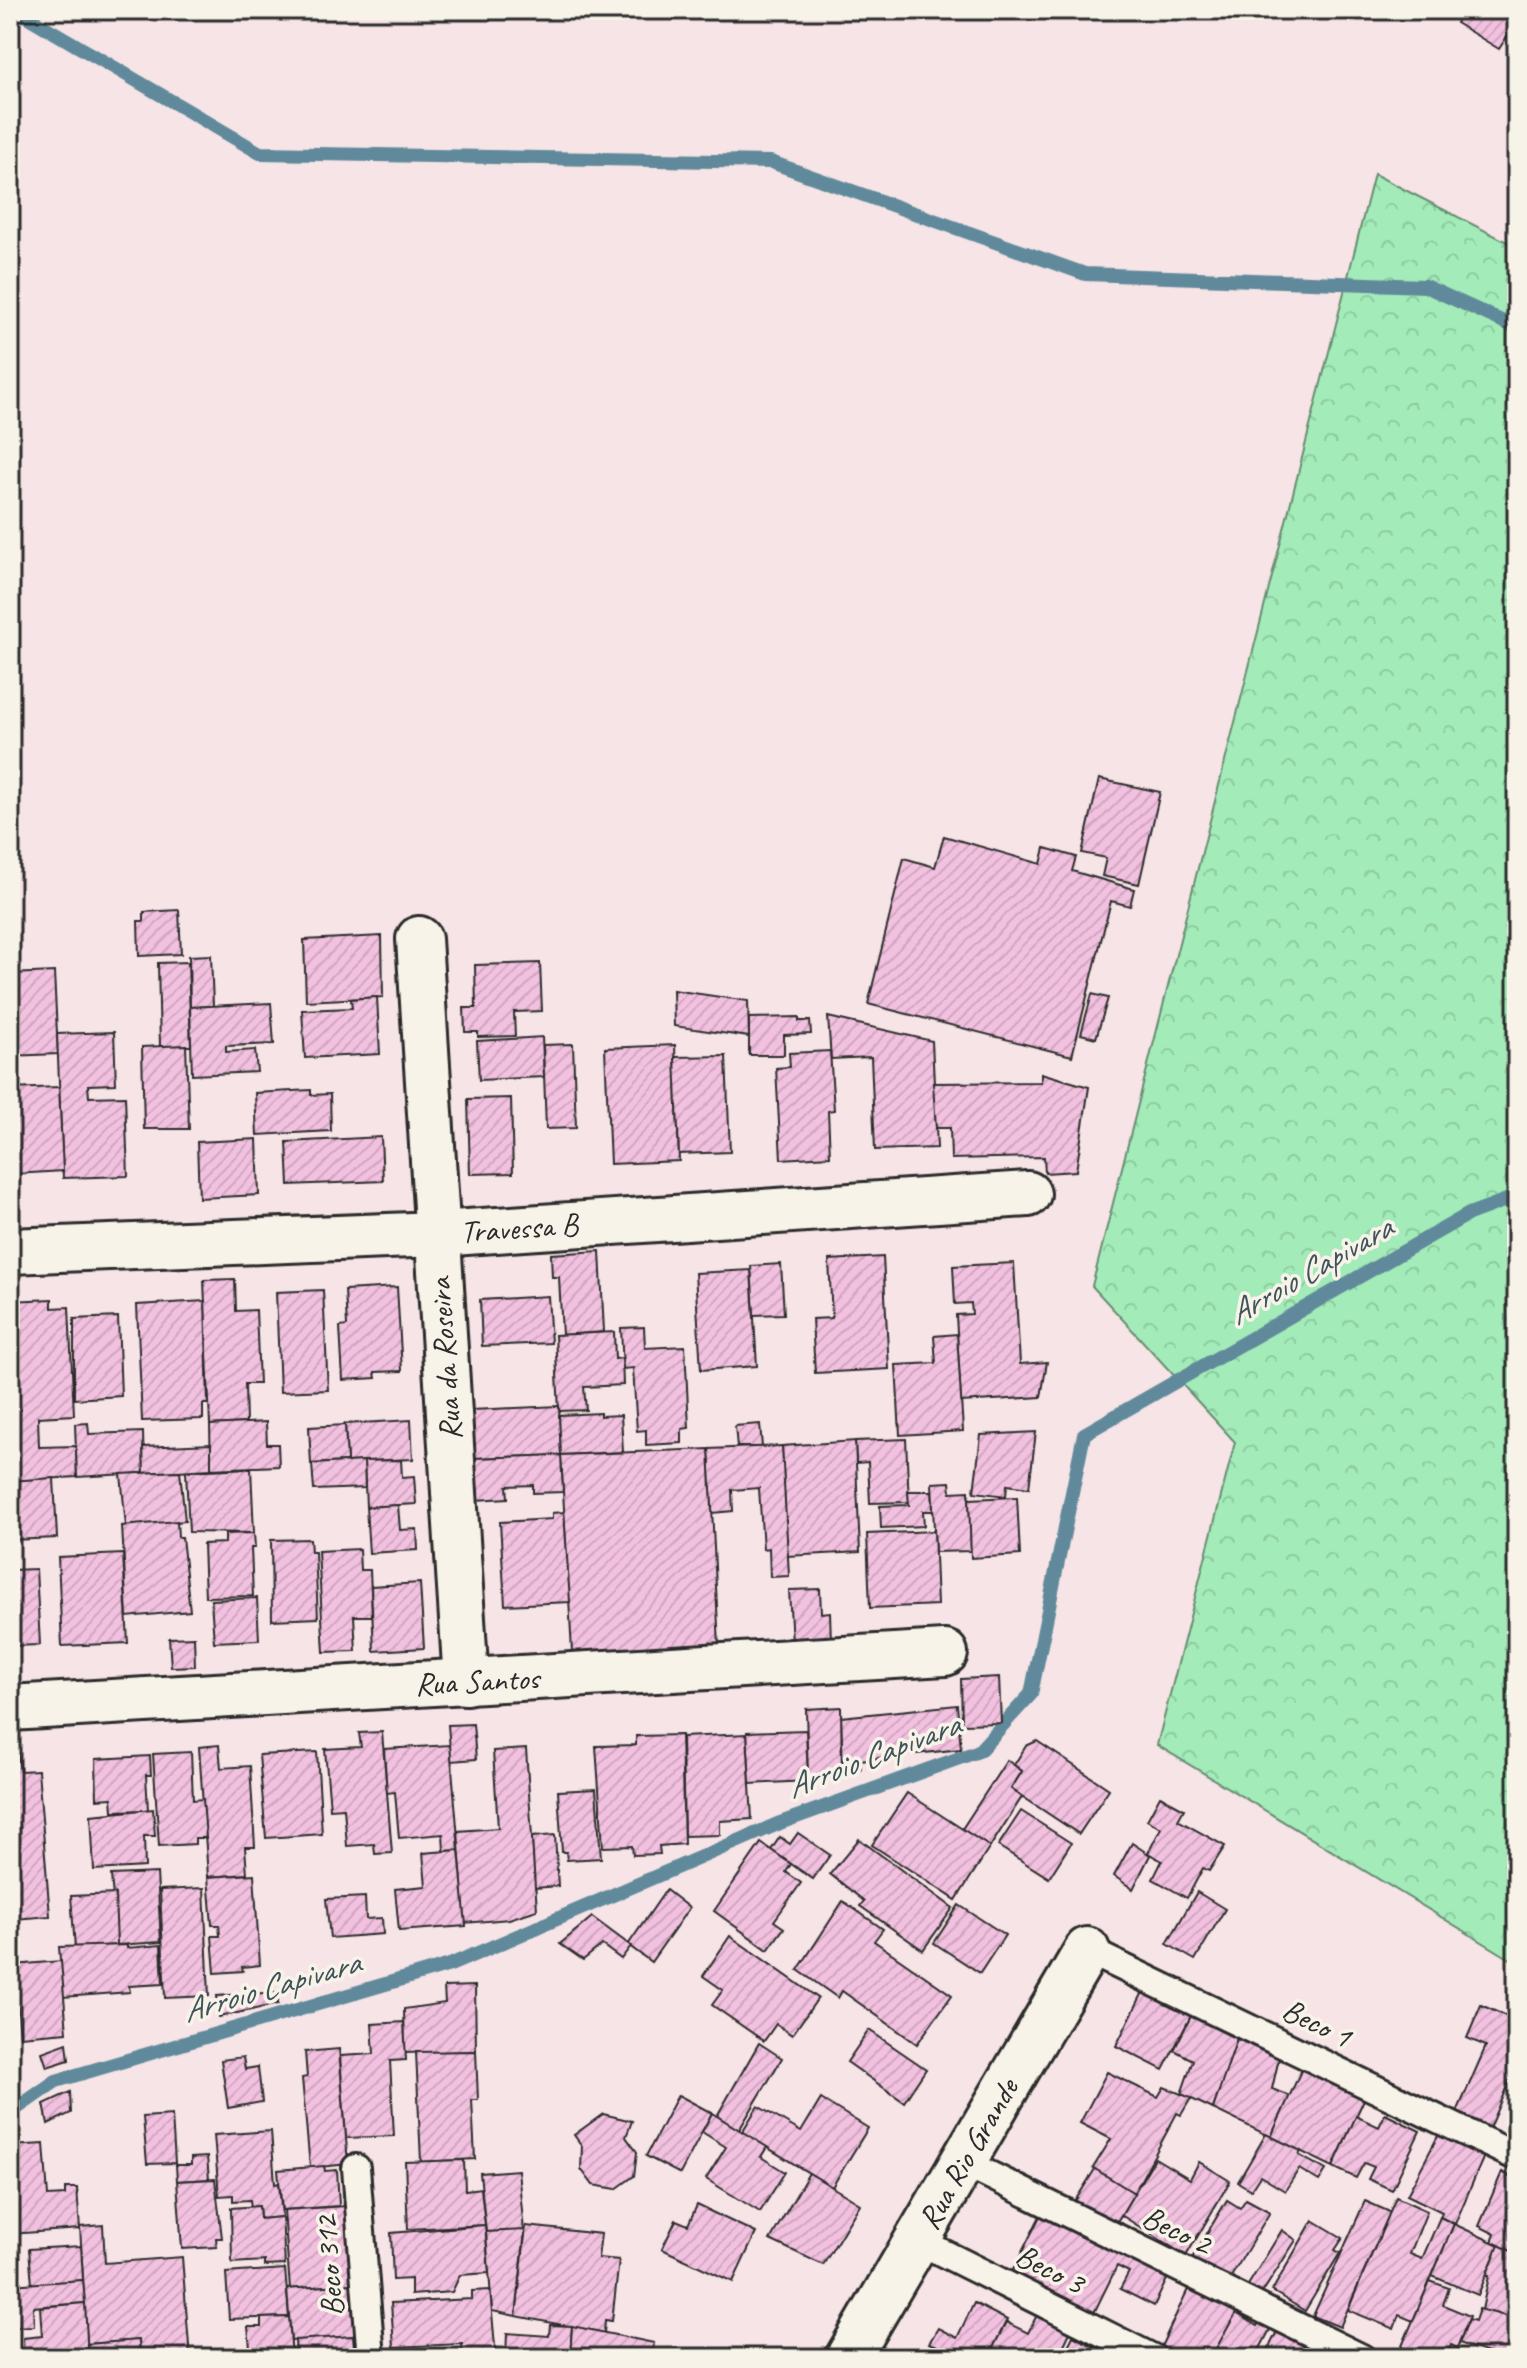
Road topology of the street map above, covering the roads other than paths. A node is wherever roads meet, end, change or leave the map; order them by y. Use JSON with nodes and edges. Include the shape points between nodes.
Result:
{"nodes":[{"id":1,"x":419,"y":939,"type":"dead end"},
{"id":2,"x":1028,"y":1194,"type":"dead end"},
{"id":3,"x":437,"y":1234,"type":"junction"},
{"id":4,"x":10,"y":1251,"type":"edge"},
{"id":5,"x":945,"y":1653,"type":"dead end"},
{"id":6,"x":466,"y":1682,"type":"junction"},
{"id":7,"x":10,"y":1708,"type":"edge"},
{"id":8,"x":1087,"y":1950,"type":"joint"},
{"id":9,"x":1517,"y":2157,"type":"edge"},
{"id":10,"x":963,"y":2162,"type":"junction"},
{"id":11,"x":356,"y":2168,"type":"dead end"},
{"id":12,"x":917,"y":2240,"type":"junction"},
{"id":13,"x":371,"y":2358,"type":"edge"},
{"id":14,"x":848,"y":2358,"type":"edge"},
{"id":15,"x":1153,"y":2358,"type":"edge"},
{"id":16,"x":1362,"y":2358,"type":"edge"}],
"edges":[{"from":1,"to":3,"type":"street","name":"Rua da Roseira"},
{"from":2,"to":3,"type":"street","name":"Travessa B"},
{"from":3,"to":4,"type":"street","name":"Travessa B"},
{"from":3,"to":6,"type":"street","name":"Rua da Roseira"},
{"from":5,"to":6,"type":"street","name":"Rua Santos"},
{"from":6,"to":7,"type":"street","name":"Rua Santos"},
{"from":8,"to":9,"type":"lane","name":"Beco 1"},
{"from":8,"to":10,"type":"street","name":"Rua Rio Grande"},
{"from":10,"to":12,"type":"street","name":"Rua Rio Grande"},
{"from":10,"to":16,"type":"lane","name":"Beco 2"},
{"from":11,"to":13,"type":"lane","name":"Beco 312"},
{"from":12,"to":14,"type":"street","name":"Rua Rio Grande"},
{"from":12,"to":15,"type":"lane","name":"Beco 3"}]}
